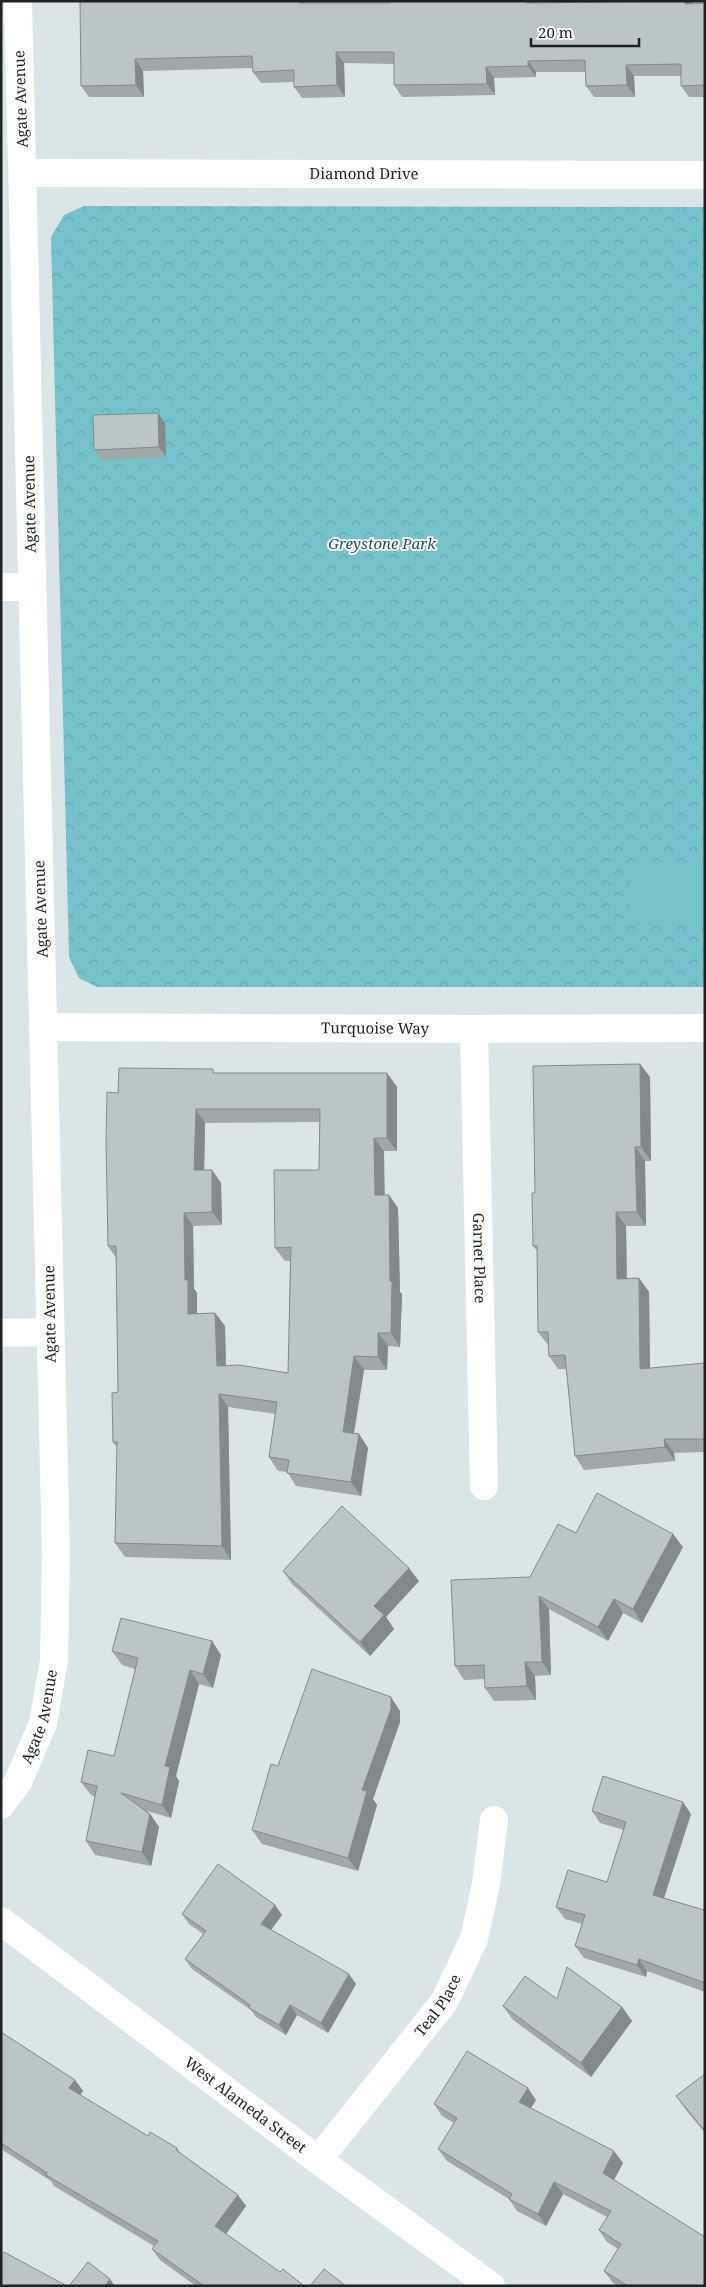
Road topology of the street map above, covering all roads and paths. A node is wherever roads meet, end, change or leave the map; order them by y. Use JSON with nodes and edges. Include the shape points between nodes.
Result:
{"nodes":[{"id":1,"x":18,"y":1,"type":"edge"},
{"id":2,"x":23,"y":172,"type":"junction"},
{"id":3,"x":705,"y":175,"type":"edge"},
{"id":4,"x":1,"y":587,"type":"edge"},
{"id":5,"x":32,"y":587,"type":"junction"},
{"id":6,"x":45,"y":1027,"type":"junction"},
{"id":7,"x":705,"y":1028,"type":"edge"},
{"id":8,"x":474,"y":1029,"type":"junction"},
{"id":9,"x":50,"y":1332,"type":"junction"},
{"id":10,"x":1,"y":1333,"type":"edge"},
{"id":11,"x":484,"y":1486,"type":"dead end"},
{"id":12,"x":1,"y":1805,"type":"edge"},
{"id":13,"x":494,"y":1820,"type":"dead end"},
{"id":14,"x":1,"y":1921,"type":"edge"},
{"id":15,"x":318,"y":2160,"type":"junction"},
{"id":16,"x":491,"y":2286,"type":"edge"}],
"edges":[{"from":1,"to":2,"type":"street","name":"Agate Avenue"},
{"from":2,"to":3,"type":"street","name":"Diamond Drive"},
{"from":2,"to":5,"type":"street","name":"Agate Avenue"},
{"from":4,"to":5,"type":"street"},
{"from":5,"to":6,"type":"street","name":"Agate Avenue"},
{"from":6,"to":8,"type":"street","name":"Turquoise Way"},
{"from":6,"to":9,"type":"street","name":"Agate Avenue"},
{"from":7,"to":8,"type":"street","name":"Turquoise Way"},
{"from":8,"to":11,"type":"street","name":"Garnet Place"},
{"from":9,"to":10,"type":"street"},
{"from":9,"to":12,"type":"street","name":"Agate Avenue","via":[[56,1553],[54,1660],[43,1723],[18,1782]]},
{"from":13,"to":15,"type":"street","name":"Teal Place","via":[[486,1884],[474,1939],[444,2002]]},
{"from":14,"to":15,"type":"street","name":"West Alameda Street"},
{"from":15,"to":16,"type":"street","name":"West Alameda Street"}]}
